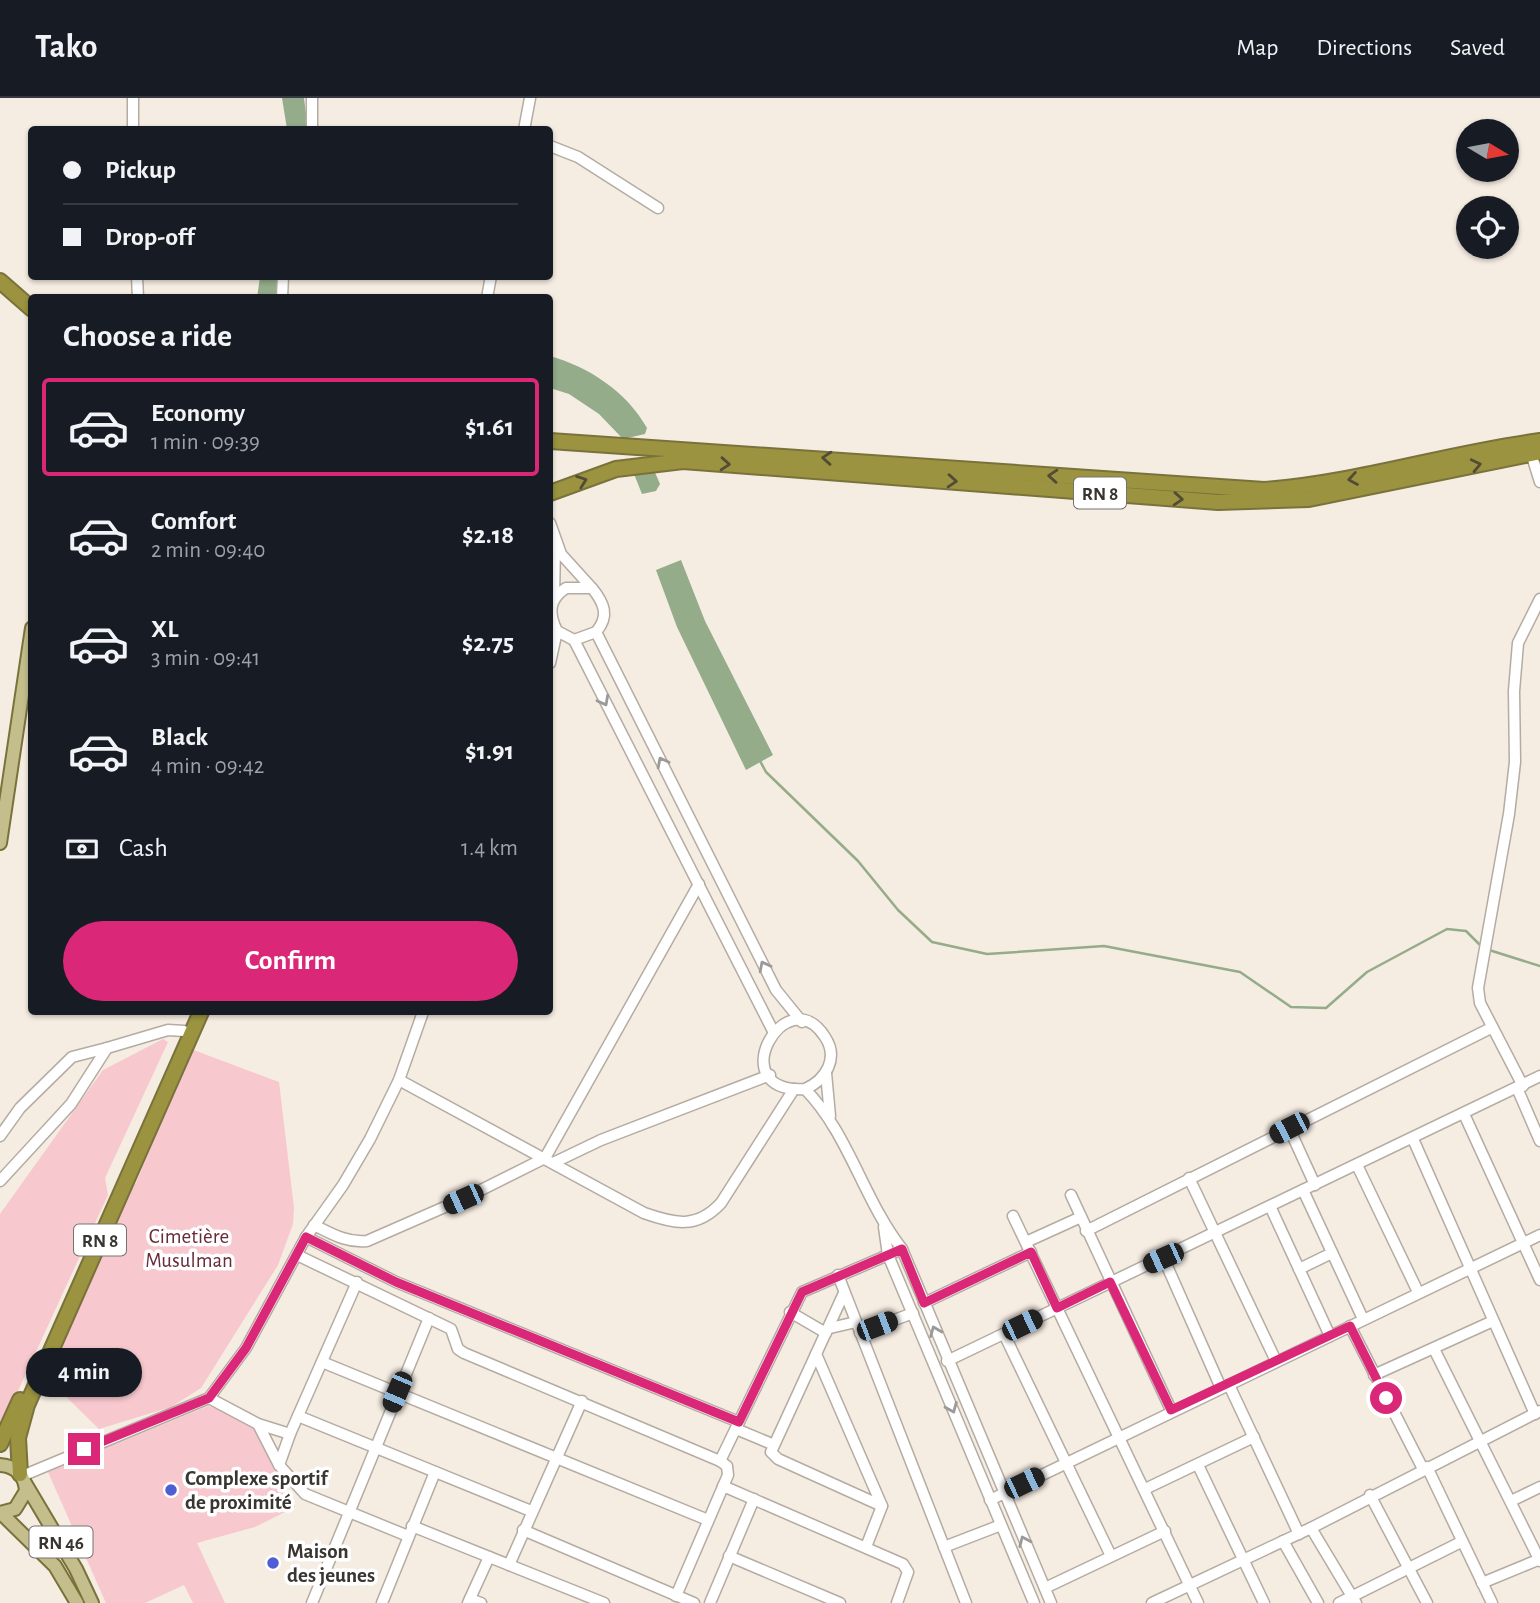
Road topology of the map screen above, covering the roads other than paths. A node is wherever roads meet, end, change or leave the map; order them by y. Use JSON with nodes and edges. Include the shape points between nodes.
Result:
{"nodes":[{"id":1,"x":133,"y":98,"type":"edge"},
{"id":2,"x":312,"y":98,"type":"edge"},
{"id":3,"x":530,"y":98,"type":"edge"},
{"id":4,"x":132,"y":126,"type":"edge"},
{"id":5,"x":312,"y":126,"type":"edge"},
{"id":6,"x":525,"y":126,"type":"edge"},
{"id":7,"x":553,"y":147,"type":"edge"},
{"id":8,"x":658,"y":208,"type":"dead end"},
{"id":9,"x":0,"y":281,"type":"edge"},
{"id":10,"x":0,"y":292,"type":"edge"},
{"id":11,"x":28,"y":306,"type":"edge"},
{"id":12,"x":28,"y":316,"type":"edge"},
{"id":13,"x":553,"y":441,"type":"edge"},
{"id":14,"x":1537,"y":448,"type":"edge"},
{"id":15,"x":1540,"y":482,"type":"edge"},
{"id":16,"x":553,"y":492,"type":"edge"},
{"id":17,"x":553,"y":533,"type":"edge"},
{"id":18,"x":555,"y":540,"type":"junction"},
{"id":19,"x":592,"y":588,"type":"junction"},
{"id":20,"x":554,"y":599,"type":"junction"},
{"id":21,"x":1540,"y":599,"type":"edge"},
{"id":22,"x":553,"y":606,"type":"edge"},
{"id":23,"x":553,"y":623,"type":"edge"},
{"id":24,"x":557,"y":631,"type":"junction"},
{"id":25,"x":596,"y":632,"type":"junction"},
{"id":26,"x":574,"y":640,"type":"junction"},
{"id":27,"x":553,"y":649,"type":"edge"},
{"id":28,"x":28,"y":655,"type":"edge"},
{"id":29,"x":0,"y":844,"type":"edge"},
{"id":30,"x":699,"y":884,"type":"junction"},
{"id":31,"x":192,"y":1015,"type":"edge"},
{"id":32,"x":200,"y":1015,"type":"edge"},
{"id":33,"x":420,"y":1015,"type":"edge"},
{"id":34,"x":802,"y":1021,"type":"junction"},
{"id":35,"x":1491,"y":1028,"type":"junction"},
{"id":36,"x":184,"y":1031,"type":"junction"},
{"id":37,"x":773,"y":1031,"type":"junction"},
{"id":38,"x":107,"y":1048,"type":"junction"},
{"id":39,"x":826,"y":1073,"type":"junction"},
{"id":40,"x":770,"y":1075,"type":"junction"},
{"id":41,"x":1540,"y":1076,"type":"edge"},
{"id":42,"x":399,"y":1080,"type":"junction"},
{"id":43,"x":1520,"y":1087,"type":"junction"},
{"id":44,"x":799,"y":1089,"type":"junction"},
{"id":45,"x":1464,"y":1115,"type":"junction"},
{"id":46,"x":830,"y":1117,"type":"junction"},
{"id":47,"x":1289,"y":1128,"type":"junction"},
{"id":48,"x":0,"y":1136,"type":"edge"},
{"id":49,"x":1412,"y":1139,"type":"junction"},
{"id":50,"x":1540,"y":1141,"type":"edge"},
{"id":51,"x":549,"y":1160,"type":"junction"},
{"id":52,"x":1357,"y":1165,"type":"junction"},
{"id":53,"x":1189,"y":1178,"type":"junction"},
{"id":54,"x":0,"y":1181,"type":"edge"},
{"id":55,"x":1315,"y":1185,"type":"junction"},
{"id":56,"x":1303,"y":1190,"type":"junction"},
{"id":57,"x":1071,"y":1195,"type":"dead end"},
{"id":58,"x":1270,"y":1206,"type":"junction"},
{"id":59,"x":1013,"y":1216,"type":"dead end"},
{"id":60,"x":1081,"y":1217,"type":"junction"},
{"id":61,"x":314,"y":1225,"type":"junction"},
{"id":62,"x":883,"y":1226,"type":"junction"},
{"id":63,"x":1086,"y":1231,"type":"junction"},
{"id":64,"x":1215,"y":1232,"type":"junction"},
{"id":65,"x":1540,"y":1235,"type":"edge"},
{"id":66,"x":306,"y":1237,"type":"junction"},
{"id":67,"x":1523,"y":1243,"type":"junction"},
{"id":68,"x":1029,"y":1247,"type":"junction"},
{"id":69,"x":902,"y":1249,"type":"junction"},
{"id":70,"x":1332,"y":1253,"type":"junction"},
{"id":71,"x":297,"y":1255,"type":"junction"},
{"id":72,"x":888,"y":1255,"type":"junction"},
{"id":73,"x":1163,"y":1258,"type":"junction"},
{"id":74,"x":1470,"y":1268,"type":"junction"},
{"id":75,"x":1299,"y":1269,"type":"junction"},
{"id":76,"x":838,"y":1275,"type":"junction"},
{"id":77,"x":1540,"y":1280,"type":"edge"},
{"id":78,"x":357,"y":1282,"type":"junction"},
{"id":79,"x":1110,"y":1282,"type":"junction"},
{"id":80,"x":844,"y":1293,"type":"junction"},
{"id":81,"x":1418,"y":1293,"type":"junction"},
{"id":82,"x":924,"y":1303,"type":"junction"},
{"id":83,"x":1057,"y":1308,"type":"junction"},
{"id":84,"x":790,"y":1312,"type":"junction"},
{"id":85,"x":912,"y":1313,"type":"junction"},
{"id":86,"x":429,"y":1318,"type":"junction"},
{"id":87,"x":1363,"y":1319,"type":"junction"},
{"id":88,"x":1493,"y":1321,"type":"junction"},
{"id":89,"x":856,"y":1322,"type":"junction"},
{"id":90,"x":1350,"y":1326,"type":"junction"},
{"id":91,"x":828,"y":1331,"type":"junction"},
{"id":92,"x":860,"y":1333,"type":"junction"},
{"id":93,"x":1004,"y":1334,"type":"junction"},
{"id":94,"x":1331,"y":1336,"type":"junction"},
{"id":95,"x":1434,"y":1349,"type":"junction"},
{"id":96,"x":816,"y":1354,"type":"junction"},
{"id":97,"x":947,"y":1361,"type":"junction"},
{"id":98,"x":1276,"y":1361,"type":"junction"},
{"id":99,"x":322,"y":1362,"type":"junction"},
{"id":100,"x":1374,"y":1375,"type":"junction"},
{"id":101,"x":1225,"y":1387,"type":"junction"},
{"id":102,"x":397,"y":1392,"type":"junction"},
{"id":103,"x":209,"y":1398,"type":"junction"},
{"id":104,"x":582,"y":1401,"type":"junction"},
{"id":105,"x":1171,"y":1410,"type":"junction"},
{"id":106,"x":1537,"y":1413,"type":"edge"},
{"id":107,"x":298,"y":1416,"type":"junction"},
{"id":108,"x":258,"y":1424,"type":"junction"},
{"id":109,"x":738,"y":1426,"type":"junction"},
{"id":110,"x":290,"y":1434,"type":"junction"},
{"id":111,"x":1118,"y":1437,"type":"junction"},
{"id":112,"x":1254,"y":1437,"type":"junction"},
{"id":113,"x":1482,"y":1440,"type":"junction"},
{"id":114,"x":0,"y":1444,"type":"edge"},
{"id":115,"x":772,"y":1444,"type":"junction"},
{"id":116,"x":374,"y":1448,"type":"junction"},
{"id":117,"x":555,"y":1458,"type":"junction"},
{"id":118,"x":720,"y":1461,"type":"junction"},
{"id":119,"x":1066,"y":1463,"type":"junction"},
{"id":120,"x":0,"y":1465,"type":"edge"},
{"id":121,"x":279,"y":1465,"type":"junction"},
{"id":122,"x":1198,"y":1465,"type":"junction"},
{"id":123,"x":1425,"y":1468,"type":"junction"},
{"id":124,"x":435,"y":1472,"type":"junction"},
{"id":125,"x":23,"y":1478,"type":"junction"},
{"id":126,"x":723,"y":1486,"type":"junction"},
{"id":127,"x":1540,"y":1487,"type":"edge"},
{"id":128,"x":1145,"y":1489,"type":"junction"},
{"id":129,"x":1003,"y":1494,"type":"junction"},
{"id":130,"x":1370,"y":1495,"type":"junction"},
{"id":131,"x":754,"y":1499,"type":"junction"},
{"id":132,"x":990,"y":1500,"type":"junction"},
{"id":133,"x":1511,"y":1501,"type":"junction"},
{"id":134,"x":882,"y":1506,"type":"junction"},
{"id":135,"x":531,"y":1511,"type":"junction"},
{"id":136,"x":1,"y":1513,"type":"edge"},
{"id":137,"x":347,"y":1513,"type":"junction"},
{"id":138,"x":708,"y":1520,"type":"junction"},
{"id":139,"x":1000,"y":1525,"type":"junction"},
{"id":140,"x":1311,"y":1528,"type":"junction"},
{"id":141,"x":523,"y":1530,"type":"junction"},
{"id":142,"x":410,"y":1531,"type":"junction"},
{"id":143,"x":1165,"y":1531,"type":"junction"},
{"id":144,"x":1298,"y":1534,"type":"junction"},
{"id":145,"x":1283,"y":1541,"type":"junction"},
{"id":146,"x":1461,"y":1542,"type":"junction"},
{"id":147,"x":866,"y":1547,"type":"junction"},
{"id":148,"x":944,"y":1547,"type":"junction"},
{"id":149,"x":729,"y":1556,"type":"junction"},
{"id":150,"x":1111,"y":1556,"type":"junction"},
{"id":151,"x":489,"y":1557,"type":"junction"},
{"id":152,"x":1242,"y":1560,"type":"junction"},
{"id":153,"x":1540,"y":1560,"type":"edge"},
{"id":154,"x":509,"y":1565,"type":"junction"},
{"id":155,"x":1409,"y":1569,"type":"junction"},
{"id":156,"x":1482,"y":1583,"type":"junction"},
{"id":157,"x":1190,"y":1585,"type":"junction"},
{"id":158,"x":1045,"y":1588,"type":"junction"},
{"id":159,"x":962,"y":1592,"type":"junction"},
{"id":160,"x":676,"y":1595,"type":"junction"},
{"id":161,"x":1354,"y":1600,"type":"edge"},
{"id":162,"x":469,"y":1601,"type":"edge"},
{"id":163,"x":77,"y":1603,"type":"edge"},
{"id":164,"x":92,"y":1603,"type":"edge"},
{"id":165,"x":313,"y":1603,"type":"edge"},
{"id":166,"x":382,"y":1603,"type":"edge"},
{"id":167,"x":481,"y":1603,"type":"edge"},
{"id":168,"x":604,"y":1603,"type":"edge"},
{"id":169,"x":694,"y":1603,"type":"edge"},
{"id":170,"x":710,"y":1603,"type":"edge"},
{"id":171,"x":839,"y":1603,"type":"edge"},
{"id":172,"x":897,"y":1603,"type":"edge"},
{"id":173,"x":957,"y":1603,"type":"edge"},
{"id":174,"x":966,"y":1603,"type":"edge"},
{"id":175,"x":1034,"y":1603,"type":"edge"},
{"id":176,"x":1051,"y":1603,"type":"edge"},
{"id":177,"x":1152,"y":1603,"type":"edge"},
{"id":178,"x":1198,"y":1603,"type":"edge"},
{"id":179,"x":1264,"y":1603,"type":"edge"},
{"id":180,"x":1318,"y":1603,"type":"edge"},
{"id":181,"x":1339,"y":1603,"type":"edge"},
{"id":182,"x":1427,"y":1603,"type":"edge"},
{"id":183,"x":1492,"y":1603,"type":"edge"}],
"edges":[{"from":1,"to":4,"type":"street"},
{"from":2,"to":5,"type":"street"},
{"from":3,"to":6,"type":"street"},
{"from":7,"to":8,"type":"street","via":[[578,157]]},
{"from":9,"to":11,"type":"highway"},
{"from":10,"to":12,"type":"highway"},
{"from":14,"to":13,"type":"highway","number":"RN 8","one_way":true,"via":[[1503,446],[1345,481],[1264,490]]},
{"from":14,"to":15,"type":"street"},
{"from":16,"to":14,"type":"highway","number":"RN 8","one_way":true,"via":[[616,470],[683,461],[1218,502],[1271,502],[1362,490]]},
{"from":17,"to":18,"type":"street"},
{"from":18,"to":19,"type":"street","via":[[570,567]]},
{"from":18,"to":20,"type":"street"},
{"from":19,"to":20,"type":"street","via":[[575,585]]},
{"from":19,"to":25,"type":"street","via":[[605,610]]},
{"from":20,"to":22,"type":"street"},
{"from":21,"to":35,"type":"street","via":[[1518,643],[1511,801],[1478,988]]},
{"from":23,"to":24,"type":"street"},
{"from":24,"to":26,"type":"street"},
{"from":24,"to":27,"type":"street"},
{"from":25,"to":26,"type":"street"},
{"from":34,"to":25,"type":"street","one_way":true,"via":[[776,989]]},
{"from":26,"to":30,"type":"street","one_way":true},
{"from":28,"to":29,"type":"main road"},
{"from":30,"to":37,"type":"street"},
{"from":30,"to":51,"type":"street"},
{"from":31,"to":36,"type":"highway","number":"RN 8"},
{"from":32,"to":125,"type":"highway","number":"RN 8","via":[[27,1405],[18,1437]]},
{"from":33,"to":42,"type":"street"},
{"from":34,"to":37,"type":"street"},
{"from":34,"to":39,"type":"street","via":[[827,1038],[831,1058]]},
{"from":35,"to":43,"type":"street"},
{"from":35,"to":47,"type":"street"},
{"from":36,"to":38,"type":"street","via":[[167,1030]]},
{"from":36,"to":114,"type":"highway","number":"RN 8"},
{"from":37,"to":40,"type":"street","via":[[764,1051]]},
{"from":38,"to":48,"type":"street","via":[[72,1057],[20,1108]]},
{"from":38,"to":54,"type":"street","via":[[71,1104]]},
{"from":39,"to":44,"type":"street","via":[[815,1084]]},
{"from":39,"to":46,"type":"street"},
{"from":40,"to":44,"type":"street","via":[[783,1087]]},
{"from":40,"to":51,"type":"street"},
{"from":41,"to":43,"type":"street"},
{"from":42,"to":51,"type":"street"},
{"from":42,"to":61,"type":"street","via":[[343,1185]]},
{"from":43,"to":45,"type":"street"},
{"from":43,"to":50,"type":"street"},
{"from":44,"to":46,"type":"street"},
{"from":44,"to":51,"type":"street","via":[[707,1217],[669,1222],[644,1213]]},
{"from":45,"to":49,"type":"street"},
{"from":45,"to":67,"type":"street"},
{"from":46,"to":62,"type":"street"},
{"from":47,"to":53,"type":"street"},
{"from":47,"to":55,"type":"street"},
{"from":49,"to":52,"type":"street"},
{"from":49,"to":74,"type":"street"},
{"from":51,"to":61,"type":"street","via":[[368,1241],[354,1242]]},
{"from":52,"to":55,"type":"street"},
{"from":52,"to":81,"type":"street"},
{"from":53,"to":63,"type":"street"},
{"from":53,"to":64,"type":"street"},
{"from":55,"to":56,"type":"street"},
{"from":56,"to":58,"type":"street"},
{"from":56,"to":70,"type":"street"},
{"from":57,"to":60,"type":"street"},
{"from":58,"to":64,"type":"street"},
{"from":58,"to":75,"type":"street"},
{"from":59,"to":68,"type":"street"},
{"from":60,"to":63,"type":"street"},
{"from":60,"to":68,"type":"street"},
{"from":61,"to":66,"type":"street"},
{"from":62,"to":69,"type":"street"},
{"from":62,"to":72,"type":"street"},
{"from":63,"to":79,"type":"street"},
{"from":64,"to":73,"type":"street"},
{"from":64,"to":98,"type":"street"},
{"from":65,"to":67,"type":"street"},
{"from":66,"to":71,"type":"street"},
{"from":66,"to":109,"type":"street","via":[[408,1287]]},
{"from":67,"to":74,"type":"street"},
{"from":67,"to":77,"type":"street"},
{"from":68,"to":82,"type":"street"},
{"from":68,"to":83,"type":"street"},
{"from":69,"to":72,"type":"street"},
{"from":69,"to":82,"type":"street"},
{"from":70,"to":75,"type":"street"},
{"from":70,"to":87,"type":"street"},
{"from":71,"to":78,"type":"street"},
{"from":71,"to":103,"type":"street","via":[[246,1348]]},
{"from":72,"to":76,"type":"street"},
{"from":72,"to":85,"type":"street"},
{"from":73,"to":79,"type":"street"},
{"from":73,"to":101,"type":"street"},
{"from":74,"to":81,"type":"street"},
{"from":74,"to":88,"type":"street"},
{"from":75,"to":94,"type":"street"},
{"from":76,"to":80,"type":"street"},
{"from":76,"to":84,"type":"street","via":[[802,1292]]},
{"from":78,"to":86,"type":"street"},
{"from":78,"to":99,"type":"street"},
{"from":79,"to":83,"type":"street"},
{"from":79,"to":105,"type":"street"},
{"from":80,"to":89,"type":"street"},
{"from":80,"to":91,"type":"street"},
{"from":81,"to":87,"type":"street"},
{"from":97,"to":82,"type":"street","one_way":true},
{"from":83,"to":93,"type":"street"},
{"from":83,"to":111,"type":"street"},
{"from":84,"to":91,"type":"street"},
{"from":84,"to":109,"type":"street"},
{"from":85,"to":92,"type":"street"},
{"from":85,"to":132,"type":"street","one_way":true},
{"from":86,"to":102,"type":"street"},
{"from":86,"to":104,"type":"street","via":[[451,1329],[464,1353]]},
{"from":87,"to":90,"type":"street"},
{"from":88,"to":95,"type":"street"},
{"from":88,"to":106,"type":"street"},
{"from":89,"to":91,"type":"street"},
{"from":89,"to":92,"type":"street"},
{"from":90,"to":94,"type":"street"},
{"from":90,"to":100,"type":"street"},
{"from":91,"to":96,"type":"street"},
{"from":92,"to":148,"type":"street"},
{"from":93,"to":97,"type":"street"},
{"from":93,"to":119,"type":"street"},
{"from":94,"to":98,"type":"street"},
{"from":95,"to":100,"type":"street"},
{"from":95,"to":113,"type":"street"},
{"from":96,"to":115,"type":"street"},
{"from":96,"to":134,"type":"street"},
{"from":97,"to":129,"type":"street"},
{"from":98,"to":101,"type":"street"},
{"from":99,"to":102,"type":"street"},
{"from":99,"to":107,"type":"street"},
{"from":100,"to":123,"type":"street"},
{"from":101,"to":105,"type":"street"},
{"from":101,"to":112,"type":"street"},
{"from":102,"to":116,"type":"street"},
{"from":102,"to":117,"type":"street"},
{"from":103,"to":108,"type":"street"},
{"from":103,"to":125,"type":"street"},
{"from":104,"to":117,"type":"street"},
{"from":104,"to":118,"type":"street"},
{"from":105,"to":111,"type":"street"},
{"from":106,"to":113,"type":"street"},
{"from":107,"to":110,"type":"street"},
{"from":107,"to":116,"type":"street"},
{"from":108,"to":110,"type":"street"},
{"from":108,"to":121,"type":"street"},
{"from":109,"to":115,"type":"street"},
{"from":109,"to":118,"type":"street"},
{"from":110,"to":121,"type":"street"},
{"from":111,"to":119,"type":"street"},
{"from":111,"to":128,"type":"street"},
{"from":112,"to":122,"type":"street"},
{"from":112,"to":144,"type":"street"},
{"from":113,"to":123,"type":"street"},
{"from":113,"to":133,"type":"street"},
{"from":115,"to":134,"type":"street","via":[[771,1452],[778,1459]]},
{"from":116,"to":124,"type":"street"},
{"from":116,"to":137,"type":"street"},
{"from":117,"to":135,"type":"street"},
{"from":117,"to":138,"type":"street"},
{"from":118,"to":126,"type":"street","via":[[728,1469]]},
{"from":119,"to":129,"type":"street"},
{"from":119,"to":150,"type":"street"},
{"from":120,"to":125,"type":"main road","via":[[10,1466]]},
{"from":121,"to":137,"type":"street","via":[[305,1494]]},
{"from":122,"to":128,"type":"street"},
{"from":122,"to":152,"type":"street"},
{"from":123,"to":130,"type":"street"},
{"from":123,"to":146,"type":"street"},
{"from":124,"to":135,"type":"street"},
{"from":124,"to":142,"type":"street"},
{"from":125,"to":136,"type":"main road","via":[[21,1504]]},
{"from":125,"to":164,"type":"main road","number":"RN 46"},
{"from":126,"to":131,"type":"street"},
{"from":126,"to":138,"type":"street"},
{"from":127,"to":133,"type":"street"},
{"from":128,"to":143,"type":"street"},
{"from":129,"to":132,"type":"street"},
{"from":158,"to":129,"type":"street","one_way":true},
{"from":130,"to":140,"type":"street"},
{"from":130,"to":155,"type":"street"},
{"from":131,"to":147,"type":"street"},
{"from":131,"to":149,"type":"street"},
{"from":132,"to":139,"type":"street"},
{"from":133,"to":153,"type":"street"},
{"from":134,"to":147,"type":"street"},
{"from":135,"to":141,"type":"street"},
{"from":136,"to":163,"type":"main road","number":"RN 46","via":[[55,1566]]},
{"from":137,"to":142,"type":"street"},
{"from":137,"to":165,"type":"street"},
{"from":138,"to":160,"type":"street"},
{"from":139,"to":148,"type":"street"},
{"from":139,"to":175,"type":"street"},
{"from":140,"to":144,"type":"street"},
{"from":140,"to":161,"type":"street"},
{"from":141,"to":154,"type":"street"},
{"from":141,"to":160,"type":"street"},
{"from":142,"to":151,"type":"street"},
{"from":142,"to":166,"type":"street"},
{"from":143,"to":150,"type":"street"},
{"from":143,"to":157,"type":"street"},
{"from":144,"to":145,"type":"street"},
{"from":145,"to":152,"type":"street"},
{"from":145,"to":180,"type":"street"},
{"from":146,"to":155,"type":"street"},
{"from":146,"to":156,"type":"street"},
{"from":147,"to":172,"type":"street","via":[[907,1568]]},
{"from":148,"to":159,"type":"street"},
{"from":149,"to":170,"type":"street"},
{"from":149,"to":171,"type":"street"},
{"from":150,"to":158,"type":"street"},
{"from":151,"to":154,"type":"street"},
{"from":151,"to":162,"type":"street"},
{"from":152,"to":157,"type":"street"},
{"from":152,"to":179,"type":"street"},
{"from":153,"to":156,"type":"street"},
{"from":154,"to":168,"type":"street"},
{"from":155,"to":161,"type":"street"},
{"from":155,"to":182,"type":"street"},
{"from":156,"to":183,"type":"street"},
{"from":157,"to":177,"type":"street"},
{"from":157,"to":178,"type":"street"},
{"from":158,"to":176,"type":"street"},
{"from":159,"to":173,"type":"street"},
{"from":159,"to":174,"type":"street"},
{"from":160,"to":169,"type":"street"},
{"from":161,"to":181,"type":"street"},
{"from":162,"to":167,"type":"street"}]}
